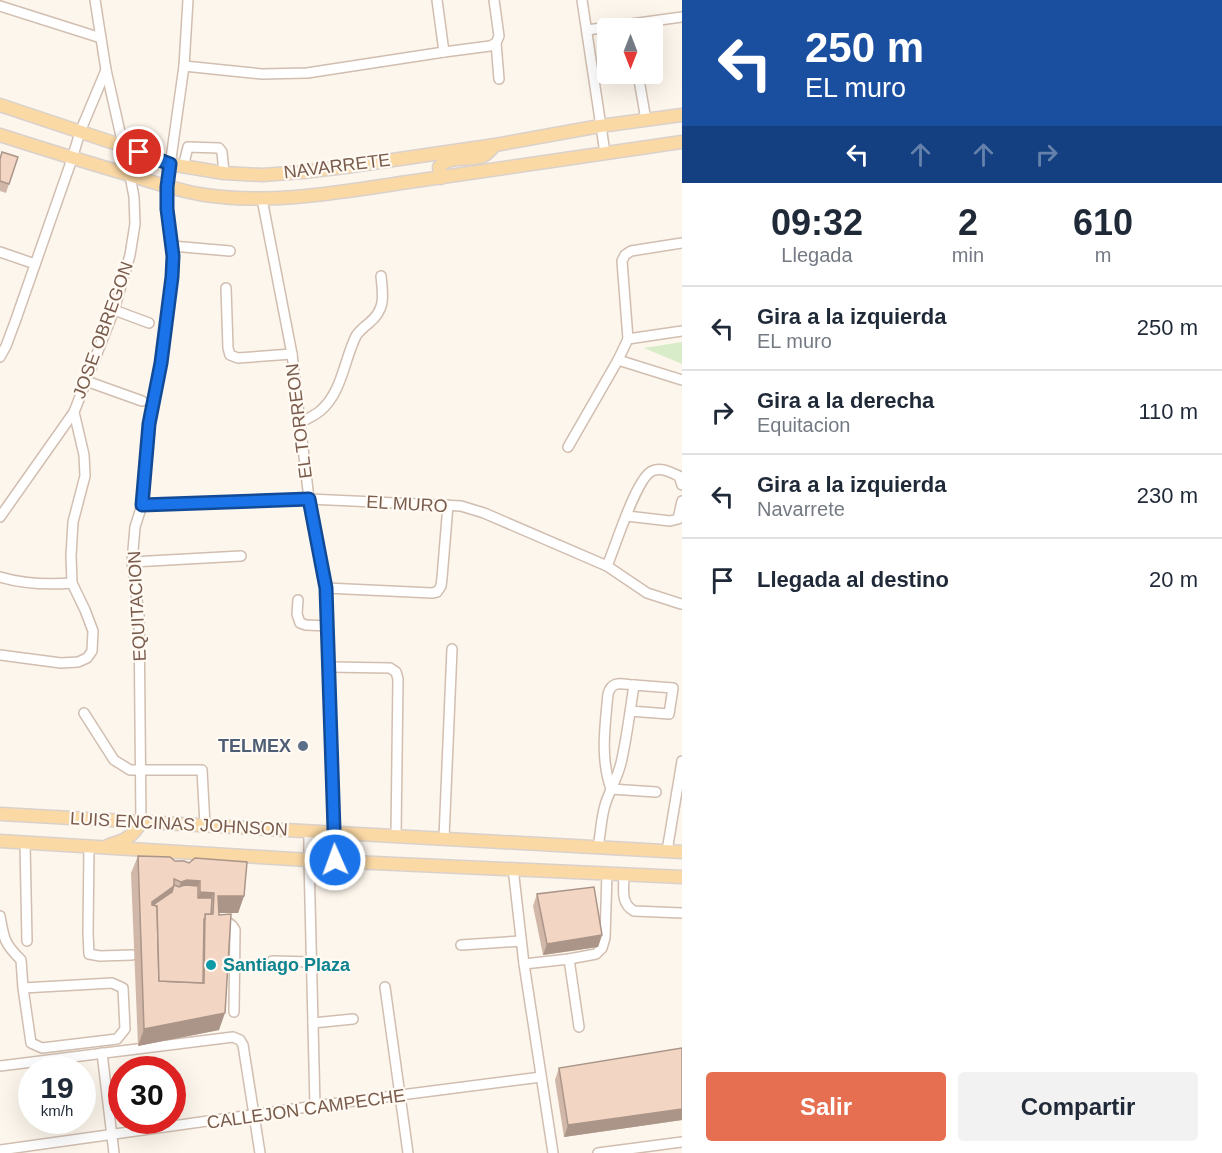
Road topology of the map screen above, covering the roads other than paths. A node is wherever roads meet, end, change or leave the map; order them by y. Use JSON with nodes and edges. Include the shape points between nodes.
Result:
{"nodes":[{"id":1,"x":95,"y":0,"type":"edge"},
{"id":2,"x":188,"y":0,"type":"edge"},
{"id":3,"x":437,"y":0,"type":"edge"},
{"id":4,"x":494,"y":0,"type":"edge"},
{"id":5,"x":582,"y":0,"type":"edge"},
{"id":6,"x":0,"y":6,"type":"edge"},
{"id":7,"x":682,"y":17,"type":"edge"},
{"id":8,"x":587,"y":30,"type":"junction"},
{"id":9,"x":101,"y":38,"type":"junction"},
{"id":10,"x":497,"y":40,"type":"junction"},
{"id":11,"x":444,"y":52,"type":"junction"},
{"id":12,"x":184,"y":66,"type":"junction"},
{"id":13,"x":106,"y":70,"type":"junction"},
{"id":14,"x":499,"y":79,"type":"dead end"},
{"id":15,"x":640,"y":84,"type":"edge"},
{"id":16,"x":0,"y":105,"type":"edge"},
{"id":17,"x":682,"y":115,"type":"edge"},
{"id":18,"x":646,"y":120,"type":"junction"},
{"id":19,"x":600,"y":126,"type":"junction"},
{"id":20,"x":80,"y":132,"type":"junction"},
{"id":21,"x":0,"y":135,"type":"edge"},
{"id":22,"x":682,"y":142,"type":"edge"},
{"id":23,"x":495,"y":145,"type":"junction"},
{"id":24,"x":123,"y":147,"type":"junction"},
{"id":25,"x":605,"y":153,"type":"junction"},
{"id":26,"x":72,"y":159,"type":"junction"},
{"id":27,"x":170,"y":164,"type":"junction"},
{"id":28,"x":183,"y":167,"type":"junction"},
{"id":29,"x":224,"y":173,"type":"junction"},
{"id":30,"x":130,"y":176,"type":"junction"},
{"id":31,"x":441,"y":178,"type":"junction"},
{"id":32,"x":167,"y":187,"type":"junction"},
{"id":33,"x":262,"y":199,"type":"junction"},
{"id":34,"x":682,"y":243,"type":"edge"},
{"id":35,"x":172,"y":246,"type":"junction"},
{"id":36,"x":230,"y":251,"type":"dead end"},
{"id":37,"x":0,"y":252,"type":"edge"},
{"id":38,"x":35,"y":264,"type":"junction"},
{"id":39,"x":381,"y":276,"type":"dead end"},
{"id":40,"x":226,"y":288,"type":"dead end"},
{"id":41,"x":114,"y":310,"type":"junction"},
{"id":42,"x":149,"y":322,"type":"dead end"},
{"id":43,"x":682,"y":331,"type":"edge"},
{"id":44,"x":628,"y":339,"type":"junction"},
{"id":45,"x":3,"y":345,"type":"edge"},
{"id":46,"x":292,"y":354,"type":"junction"},
{"id":47,"x":0,"y":357,"type":"edge"},
{"id":48,"x":618,"y":360,"type":"junction"},
{"id":49,"x":682,"y":380,"type":"edge"},
{"id":50,"x":87,"y":381,"type":"junction"},
{"id":51,"x":142,"y":401,"type":"dead end"},
{"id":52,"x":74,"y":412,"type":"junction"},
{"id":53,"x":300,"y":423,"type":"junction"},
{"id":54,"x":568,"y":447,"type":"dead end"},
{"id":55,"x":682,"y":486,"type":"edge"},
{"id":56,"x":309,"y":499,"type":"junction"},
{"id":57,"x":682,"y":501,"type":"edge"},
{"id":58,"x":142,"y":505,"type":"junction"},
{"id":59,"x":448,"y":505,"type":"junction"},
{"id":60,"x":627,"y":516,"type":"junction"},
{"id":61,"x":0,"y":518,"type":"edge"},
{"id":62,"x":241,"y":556,"type":"dead end"},
{"id":63,"x":132,"y":562,"type":"junction"},
{"id":64,"x":607,"y":566,"type":"junction"},
{"id":65,"x":0,"y":577,"type":"edge"},
{"id":66,"x":72,"y":583,"type":"junction"},
{"id":67,"x":326,"y":588,"type":"junction"},
{"id":68,"x":298,"y":600,"type":"dead end"},
{"id":69,"x":681,"y":604,"type":"edge"},
{"id":70,"x":328,"y":626,"type":"junction"},
{"id":71,"x":452,"y":649,"type":"dead end"},
{"id":72,"x":0,"y":655,"type":"edge"},
{"id":73,"x":329,"y":667,"type":"junction"},
{"id":74,"x":634,"y":685,"type":"junction"},
{"id":75,"x":630,"y":711,"type":"junction"},
{"id":76,"x":84,"y":713,"type":"dead end"},
{"id":77,"x":682,"y":761,"type":"edge"},
{"id":78,"x":140,"y":770,"type":"junction"},
{"id":79,"x":611,"y":789,"type":"junction"},
{"id":80,"x":656,"y":792,"type":"dead end"},
{"id":81,"x":0,"y":814,"type":"edge"},
{"id":82,"x":141,"y":822,"type":"junction"},
{"id":83,"x":205,"y":825,"type":"junction"},
{"id":84,"x":309,"y":831,"type":"junction"},
{"id":85,"x":334,"y":832,"type":"junction"},
{"id":86,"x":396,"y":836,"type":"junction"},
{"id":87,"x":444,"y":838,"type":"junction"},
{"id":88,"x":0,"y":841,"type":"edge"},
{"id":89,"x":25,"y":843,"type":"junction"},
{"id":90,"x":89,"y":846,"type":"junction"},
{"id":91,"x":105,"y":846,"type":"junction"},
{"id":92,"x":598,"y":847,"type":"junction"},
{"id":93,"x":667,"y":851,"type":"junction"},
{"id":94,"x":682,"y":852,"type":"edge"},
{"id":95,"x":309,"y":860,"type":"junction"},
{"id":96,"x":335,"y":860,"type":"junction"},
{"id":97,"x":513,"y":868,"type":"junction"},
{"id":98,"x":607,"y":873,"type":"junction"},
{"id":99,"x":624,"y":874,"type":"junction"},
{"id":100,"x":682,"y":877,"type":"edge"},
{"id":101,"x":682,"y":913,"type":"edge"},
{"id":102,"x":0,"y":916,"type":"edge"},
{"id":103,"x":213,"y":921,"type":"edge"},
{"id":104,"x":27,"y":941,"type":"dead end"},
{"id":105,"x":521,"y":941,"type":"junction"},
{"id":106,"x":461,"y":945,"type":"dead end"},
{"id":107,"x":132,"y":955,"type":"dead end"},
{"id":108,"x":569,"y":959,"type":"junction"},
{"id":109,"x":272,"y":962,"type":"dead end"},
{"id":110,"x":311,"y":962,"type":"junction"},
{"id":111,"x":524,"y":964,"type":"junction"},
{"id":112,"x":385,"y":987,"type":"dead end"},
{"id":113,"x":23,"y":988,"type":"junction"},
{"id":114,"x":234,"y":1012,"type":"dead end"},
{"id":115,"x":353,"y":1019,"type":"dead end"},
{"id":116,"x":312,"y":1023,"type":"junction"},
{"id":117,"x":579,"y":1027,"type":"dead end"},
{"id":118,"x":102,"y":1053,"type":"junction"},
{"id":119,"x":0,"y":1066,"type":"edge"},
{"id":120,"x":541,"y":1077,"type":"junction"},
{"id":121,"x":401,"y":1096,"type":"junction"},
{"id":122,"x":315,"y":1106,"type":"junction"},
{"id":123,"x":255,"y":1115,"type":"junction"},
{"id":124,"x":112,"y":1135,"type":"junction"},
{"id":125,"x":682,"y":1142,"type":"edge"},
{"id":126,"x":0,"y":1150,"type":"edge"},
{"id":127,"x":114,"y":1153,"type":"edge"},
{"id":128,"x":260,"y":1153,"type":"edge"},
{"id":129,"x":408,"y":1153,"type":"edge"},
{"id":130,"x":553,"y":1153,"type":"edge"},
{"id":131,"x":598,"y":1153,"type":"edge"}],
"edges":[{"from":1,"to":9,"type":"street","name":"JOSE OBREGON"},
{"from":2,"to":12,"type":"street","name":"EQUITACION"},
{"from":3,"to":11,"type":"street"},
{"from":4,"to":10,"type":"street"},
{"from":5,"to":8,"type":"street"},
{"from":6,"to":9,"type":"street"},
{"from":7,"to":8,"type":"street"},
{"from":8,"to":19,"type":"street"},
{"from":9,"to":13,"type":"street","name":"JOSE OBREGON"},
{"from":10,"to":11,"type":"street","via":[[490,46]]},
{"from":10,"to":14,"type":"street"},
{"from":11,"to":12,"type":"street","via":[[307,73],[262,74]]},
{"from":12,"to":27,"type":"street","name":"EQUITACION"},
{"from":13,"to":20,"type":"street"},
{"from":13,"to":24,"type":"street","name":"JOSE OBREGON"},
{"from":15,"to":18,"type":"street"},
{"from":16,"to":20,"type":"main road","name":"NAVARRETE"},
{"from":17,"to":18,"type":"main road","name":"NAVARRETE"},
{"from":18,"to":19,"type":"main road","name":"NAVARRETE"},
{"from":19,"to":23,"type":"main road","name":"NAVARRETE"},
{"from":19,"to":25,"type":"street"},
{"from":20,"to":24,"type":"main road","name":"NAVARRETE"},
{"from":20,"to":26,"type":"street"},
{"from":21,"to":26,"type":"main road","name":"NAVARRETE"},
{"from":22,"to":25,"type":"main road","name":"NAVARRETE"},
{"from":23,"to":29,"type":"main road","name":"NAVARRETE","via":[[303,172]]},
{"from":23,"to":31,"type":"main road","via":[[483,156],[442,163]]},
{"from":24,"to":27,"type":"main road","name":"NAVARRETE"},
{"from":24,"to":30,"type":"street","name":"JOSE OBREGON"},
{"from":25,"to":31,"type":"main road","name":"NAVARRETE"},
{"from":26,"to":30,"type":"main road","name":"NAVARRETE"},
{"from":26,"to":38,"type":"street"},
{"from":27,"to":28,"type":"main road","name":"NAVARRETE"},
{"from":27,"to":32,"type":"street","name":"EQUITACION"},
{"from":28,"to":29,"type":"main road","name":"NAVARRETE"},
{"from":28,"to":29,"type":"street","via":[[188,147],[219,148]]},
{"from":30,"to":32,"type":"main road","name":"NAVARRETE"},
{"from":30,"to":41,"type":"street","name":"JOSE OBREGON","via":[[135,224]]},
{"from":31,"to":33,"type":"main road","name":"NAVARRETE"},
{"from":32,"to":33,"type":"main road","name":"NAVARRETE","via":[[204,195]]},
{"from":32,"to":35,"type":"street","name":"EQUITACION"},
{"from":33,"to":46,"type":"street","name":"EL TORREON"},
{"from":34,"to":44,"type":"street","via":[[625,255],[622,261]]},
{"from":35,"to":36,"type":"street"},
{"from":35,"to":58,"type":"street","name":"EQUITACION","via":[[172,277],[149,424]]},
{"from":37,"to":38,"type":"street"},
{"from":38,"to":45,"type":"street"},
{"from":39,"to":53,"type":"street","via":[[383,301],[377,316],[358,333],[342,377],[321,411]]},
{"from":40,"to":46,"type":"street","via":[[230,355],[237,358]]},
{"from":41,"to":42,"type":"street"},
{"from":41,"to":50,"type":"street","name":"JOSE OBREGON"},
{"from":43,"to":44,"type":"street"},
{"from":44,"to":48,"type":"street"},
{"from":45,"to":47,"type":"street"},
{"from":46,"to":53,"type":"street","name":"EL TORREON"},
{"from":48,"to":49,"type":"street"},
{"from":48,"to":54,"type":"street"},
{"from":50,"to":51,"type":"street"},
{"from":50,"to":52,"type":"street","name":"JOSE OBREGON"},
{"from":52,"to":61,"type":"street","name":"JOSE OBREGON"},
{"from":52,"to":66,"type":"street","name":"JOSE OBREGON","via":[[85,477],[73,522]]},
{"from":53,"to":56,"type":"street","name":"EL TORREON"},
{"from":55,"to":60,"type":"street","via":[[679,476],[654,470],[633,499]]},
{"from":56,"to":58,"type":"street","name":"EL MURO"},
{"from":56,"to":59,"type":"street","name":"EL MURO"},
{"from":56,"to":67,"type":"street","name":"EL TORREON"},
{"from":57,"to":60,"type":"street","via":[[678,519]]},
{"from":58,"to":63,"type":"street","name":"EQUITACION","via":[[135,527]]},
{"from":59,"to":64,"type":"street","name":"EL MURO","via":[[484,513]]},
{"from":59,"to":67,"type":"street","via":[[441,586],[437,592]]},
{"from":60,"to":64,"type":"street"},
{"from":62,"to":63,"type":"street"},
{"from":63,"to":78,"type":"street","name":"EQUITACION","via":[[139,615]]},
{"from":64,"to":69,"type":"street","name":"EL MURO","via":[[647,593]]},
{"from":65,"to":66,"type":"street","via":[[45,585]]},
{"from":66,"to":72,"type":"street","name":"JOSE OBREGON","via":[[93,631],[92,651],[87,658],[61,663]]},
{"from":67,"to":70,"type":"street","name":"EL TORREON"},
{"from":68,"to":70,"type":"street","via":[[300,623]]},
{"from":70,"to":73,"type":"street","name":"EL TORREON"},
{"from":71,"to":87,"type":"street"},
{"from":73,"to":85,"type":"street","name":"EL TORREON"},
{"from":73,"to":86,"type":"street","via":[[390,668],[396,672]]},
{"from":74,"to":75,"type":"street"},
{"from":74,"to":75,"type":"street","via":[[673,688],[671,705],[669,714]]},
{"from":74,"to":79,"type":"street","via":[[618,683],[608,694],[604,755]]},
{"from":75,"to":79,"type":"street","via":[[621,763]]},
{"from":76,"to":78,"type":"street","via":[[114,760],[130,770]]},
{"from":77,"to":93,"type":"street"},
{"from":78,"to":82,"type":"street","name":"EQUITACION"},
{"from":78,"to":83,"type":"street","via":[[202,770]]},
{"from":79,"to":80,"type":"street"},
{"from":79,"to":92,"type":"street"},
{"from":81,"to":82,"type":"main road","name":"LUIS ENCINAS JOHNSON"},
{"from":82,"to":83,"type":"main road","name":"LUIS ENCINAS JOHNSON"},
{"from":82,"to":91,"type":"main road","via":[[136,832],[121,842]]},
{"from":83,"to":84,"type":"main road","name":"LUIS ENCINAS JOHNSON"},
{"from":84,"to":85,"type":"main road","name":"LUIS ENCINAS JOHNSON"},
{"from":84,"to":95,"type":"street"},
{"from":85,"to":86,"type":"main road","name":"LUIS ENCINAS JOHNSON"},
{"from":85,"to":96,"type":"street","name":"EL TORREON"},
{"from":86,"to":87,"type":"main road","name":"LUIS ENCINAS JOHNSON"},
{"from":87,"to":92,"type":"main road","name":"LUIS ENCINAS JOHNSON"},
{"from":88,"to":89,"type":"main road","name":"LUIS ENCINAS JOHNSON"},
{"from":89,"to":90,"type":"main road","name":"LUIS ENCINAS JOHNSON"},
{"from":89,"to":104,"type":"street"},
{"from":90,"to":91,"type":"main road","name":"LUIS ENCINAS JOHNSON"},
{"from":90,"to":107,"type":"street","via":[[89,954]]},
{"from":91,"to":95,"type":"main road","name":"LUIS ENCINAS JOHNSON","via":[[160,854]]},
{"from":92,"to":93,"type":"main road","name":"LUIS ENCINAS JOHNSON"},
{"from":93,"to":94,"type":"main road","name":"LUIS ENCINAS JOHNSON"},
{"from":95,"to":96,"type":"main road","name":"LUIS ENCINAS JOHNSON"},
{"from":95,"to":110,"type":"street"},
{"from":96,"to":97,"type":"main road","name":"LUIS ENCINAS JOHNSON"},
{"from":97,"to":98,"type":"main road","name":"LUIS ENCINAS JOHNSON"},
{"from":97,"to":105,"type":"street"},
{"from":98,"to":99,"type":"main road","name":"LUIS ENCINAS JOHNSON"},
{"from":98,"to":108,"type":"street","via":[[602,948],[596,954]]},
{"from":99,"to":100,"type":"main road","name":"LUIS ENCINAS JOHNSON"},
{"from":99,"to":101,"type":"street","via":[[627,907],[634,911]]},
{"from":102,"to":113,"type":"street","via":[[5,940],[21,960]]},
{"from":103,"to":114,"type":"street","via":[[225,921],[235,930]]},
{"from":105,"to":106,"type":"street"},
{"from":105,"to":111,"type":"street"},
{"from":108,"to":111,"type":"street"},
{"from":108,"to":117,"type":"street"},
{"from":109,"to":110,"type":"street"},
{"from":110,"to":116,"type":"street"},
{"from":111,"to":120,"type":"street"},
{"from":112,"to":121,"type":"street"},
{"from":113,"to":113,"type":"street","via":[[31,1043],[42,1048],[117,1039],[125,1029],[123,988],[112,983]]},
{"from":115,"to":116,"type":"street"},
{"from":116,"to":122,"type":"street"},
{"from":118,"to":119,"type":"street"},
{"from":118,"to":123,"type":"street","via":[[233,1037],[243,1045]]},
{"from":118,"to":124,"type":"street"},
{"from":120,"to":121,"type":"street","name":"CALLEJON CAMPECHE"},
{"from":120,"to":130,"type":"street"},
{"from":121,"to":122,"type":"street","name":"CALLEJON CAMPECHE"},
{"from":121,"to":129,"type":"street"},
{"from":122,"to":123,"type":"street","name":"CALLEJON CAMPECHE"},
{"from":123,"to":124,"type":"street","name":"CALLEJON CAMPECHE"},
{"from":123,"to":128,"type":"street"},
{"from":124,"to":126,"type":"street","name":"CALLEJON CAMPECHE"},
{"from":124,"to":127,"type":"street"},
{"from":125,"to":131,"type":"street"}]}
